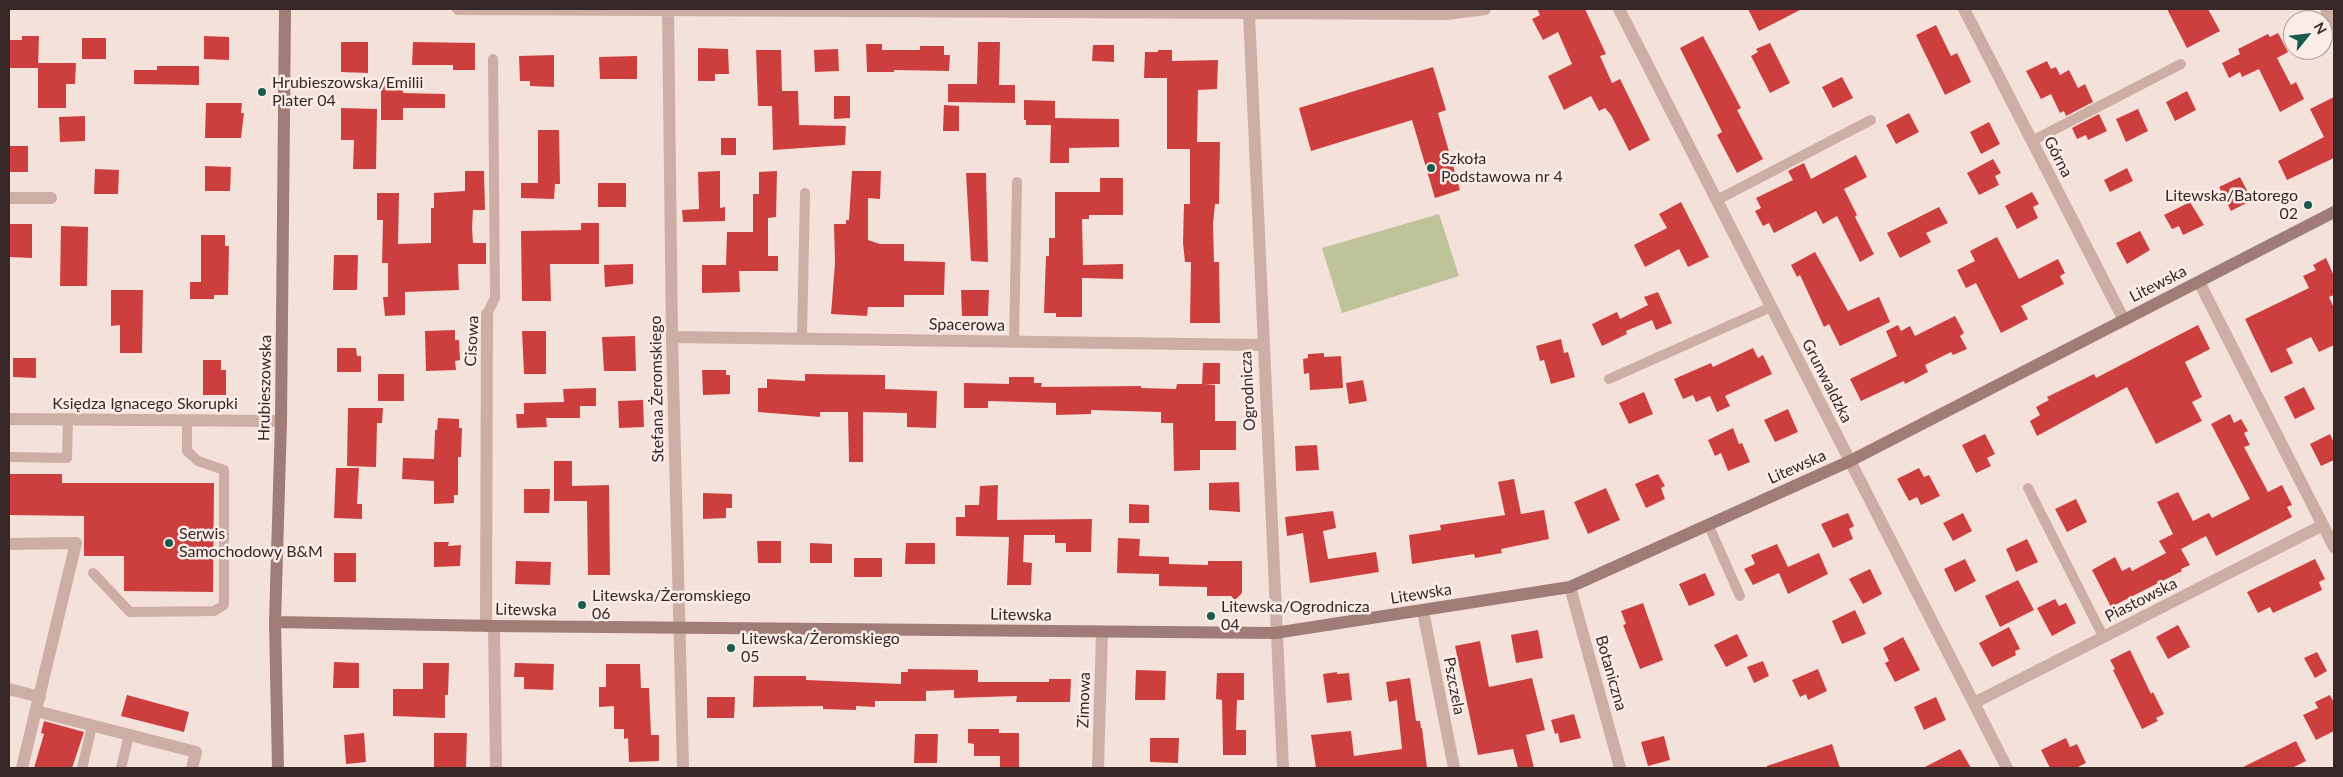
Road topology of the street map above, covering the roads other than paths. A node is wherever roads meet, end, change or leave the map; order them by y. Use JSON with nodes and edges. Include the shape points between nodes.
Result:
{"nodes":[{"id":1,"x":285,"y":9,"type":"edge"},
{"id":2,"x":458,"y":9,"type":"edge"},
{"id":3,"x":668,"y":9,"type":"edge"},
{"id":4,"x":1486,"y":9,"type":"edge"},
{"id":5,"x":1619,"y":9,"type":"edge"},
{"id":6,"x":1964,"y":9,"type":"edge"},
{"id":7,"x":1249,"y":13,"type":"junction"},
{"id":8,"x":493,"y":59,"type":"dead end"},
{"id":9,"x":2181,"y":64,"type":"dead end"},
{"id":10,"x":1871,"y":120,"type":"dead end"},
{"id":11,"x":2032,"y":141,"type":"junction"},
{"id":12,"x":1017,"y":182,"type":"dead end"},
{"id":13,"x":805,"y":193,"type":"dead end"},
{"id":14,"x":9,"y":198,"type":"edge"},
{"id":15,"x":51,"y":198,"type":"dead end"},
{"id":16,"x":1717,"y":200,"type":"junction"},
{"id":17,"x":2334,"y":212,"type":"edge"},
{"id":18,"x":2199,"y":282,"type":"junction"},
{"id":19,"x":1771,"y":306,"type":"junction"},
{"id":20,"x":486,"y":314,"type":"joint"},
{"id":21,"x":2124,"y":320,"type":"junction"},
{"id":22,"x":672,"y":337,"type":"junction"},
{"id":23,"x":802,"y":339,"type":"junction"},
{"id":24,"x":1014,"y":342,"type":"junction"},
{"id":25,"x":1262,"y":345,"type":"junction"},
{"id":26,"x":1609,"y":379,"type":"dead end"},
{"id":27,"x":9,"y":420,"type":"edge"},
{"id":28,"x":68,"y":420,"type":"junction"},
{"id":29,"x":187,"y":421,"type":"junction"},
{"id":30,"x":281,"y":421,"type":"junction"},
{"id":31,"x":9,"y":457,"type":"edge"},
{"id":32,"x":1850,"y":461,"type":"junction"},
{"id":33,"x":2028,"y":488,"type":"dead end"},
{"id":34,"x":1708,"y":524,"type":"junction"},
{"id":35,"x":2323,"y":525,"type":"junction"},
{"id":36,"x":9,"y":544,"type":"edge"},
{"id":37,"x":2334,"y":547,"type":"edge"},
{"id":38,"x":93,"y":573,"type":"dead end"},
{"id":39,"x":1570,"y":587,"type":"junction"},
{"id":40,"x":1740,"y":596,"type":"dead end"},
{"id":41,"x":1423,"y":610,"type":"junction"},
{"id":42,"x":275,"y":622,"type":"junction"},
{"id":43,"x":490,"y":626,"type":"junction"},
{"id":44,"x":679,"y":628,"type":"junction"},
{"id":45,"x":1102,"y":632,"type":"junction"},
{"id":46,"x":1275,"y":634,"type":"junction"},
{"id":47,"x":2104,"y":638,"type":"junction"},
{"id":48,"x":9,"y":690,"type":"edge"},
{"id":49,"x":40,"y":697,"type":"junction"},
{"id":50,"x":1974,"y":703,"type":"junction"},
{"id":51,"x":36,"y":711,"type":"junction"},
{"id":52,"x":92,"y":726,"type":"junction"},
{"id":53,"x":129,"y":735,"type":"junction"},
{"id":54,"x":22,"y":768,"type":"edge"},
{"id":55,"x":82,"y":768,"type":"edge"},
{"id":56,"x":121,"y":768,"type":"edge"},
{"id":57,"x":192,"y":768,"type":"edge"},
{"id":58,"x":278,"y":768,"type":"edge"},
{"id":59,"x":496,"y":768,"type":"edge"},
{"id":60,"x":683,"y":768,"type":"edge"},
{"id":61,"x":1098,"y":768,"type":"edge"},
{"id":62,"x":1283,"y":768,"type":"edge"},
{"id":63,"x":1454,"y":768,"type":"edge"},
{"id":64,"x":1620,"y":768,"type":"edge"},
{"id":65,"x":2007,"y":768,"type":"edge"}],
"edges":[{"from":1,"to":30,"type":"main road","name":"Hrubieszowska"},
{"from":2,"to":3,"type":"street"},
{"from":3,"to":7,"type":"street"},
{"from":3,"to":22,"type":"street","name":"Stefana Żeromskiego"},
{"from":4,"to":7,"type":"street","via":[[1447,14]]},
{"from":5,"to":16,"type":"street","name":"Grunwaldzka"},
{"from":6,"to":11,"type":"street","name":"Górna"},
{"from":7,"to":25,"type":"street","name":"Ogrodnicza"},
{"from":8,"to":20,"type":"lane","name":"Cisowa","via":[[495,298]]},
{"from":9,"to":11,"type":"lane"},
{"from":10,"to":16,"type":"lane"},
{"from":11,"to":21,"type":"street","name":"Górna"},
{"from":12,"to":24,"type":"lane"},
{"from":13,"to":23,"type":"lane"},
{"from":14,"to":15,"type":"street"},
{"from":16,"to":19,"type":"street","name":"Grunwaldzka"},
{"from":17,"to":18,"type":"main road","name":"Litewska"},
{"from":18,"to":21,"type":"main road","name":"Litewska"},
{"from":18,"to":35,"type":"street"},
{"from":19,"to":26,"type":"lane"},
{"from":19,"to":32,"type":"street","name":"Grunwaldzka"},
{"from":20,"to":43,"type":"street","name":"Cisowa"},
{"from":21,"to":32,"type":"main road","name":"Litewska"},
{"from":22,"to":23,"type":"street","name":"Spacerowa"},
{"from":22,"to":44,"type":"street","name":"Stefana Żeromskiego"},
{"from":23,"to":24,"type":"street","name":"Spacerowa"},
{"from":24,"to":25,"type":"street","name":"Spacerowa"},
{"from":25,"to":46,"type":"street","name":"Ogrodnicza"},
{"from":27,"to":28,"type":"street","name":"Księdza Ignacego Skorupki"},
{"from":28,"to":29,"type":"street","name":"Księdza Ignacego Skorupki"},
{"from":28,"to":31,"type":"lane","via":[[67,458]]},
{"from":29,"to":30,"type":"street","name":"Księdza Ignacego Skorupki"},
{"from":29,"to":38,"type":"lane","via":[[187,450],[198,461],[224,470],[224,605],[214,611],[130,612]]},
{"from":30,"to":42,"type":"main road","name":"Hrubieszowska"},
{"from":32,"to":34,"type":"main road","name":"Litewska"},
{"from":32,"to":50,"type":"street","name":"Grunwaldzka"},
{"from":33,"to":47,"type":"lane"},
{"from":34,"to":39,"type":"main road","name":"Litewska"},
{"from":34,"to":40,"type":"lane"},
{"from":35,"to":37,"type":"street"},
{"from":35,"to":47,"type":"street","name":"Piastowska"},
{"from":36,"to":49,"type":"street","via":[[76,543]]},
{"from":39,"to":41,"type":"main road","name":"Litewska"},
{"from":39,"to":64,"type":"street","name":"Botaniczna"},
{"from":41,"to":46,"type":"main road","name":"Litewska"},
{"from":41,"to":63,"type":"street","name":"Pszczela"},
{"from":42,"to":43,"type":"main road","name":"Litewska"},
{"from":42,"to":58,"type":"main road","name":"Hrubieszowska"},
{"from":43,"to":44,"type":"main road","name":"Litewska"},
{"from":43,"to":59,"type":"street","name":"Cisowa"},
{"from":44,"to":45,"type":"main road","name":"Litewska"},
{"from":44,"to":60,"type":"street","name":"Stefana Żeromskiego"},
{"from":45,"to":46,"type":"main road","name":"Litewska"},
{"from":45,"to":61,"type":"street","name":"Zimowa"},
{"from":46,"to":62,"type":"street","name":"Ogrodnicza"},
{"from":47,"to":50,"type":"street","name":"Piastowska"},
{"from":48,"to":49,"type":"street"},
{"from":49,"to":51,"type":"street"},
{"from":50,"to":65,"type":"street","name":"Grunwaldzka"},
{"from":51,"to":52,"type":"street"},
{"from":51,"to":54,"type":"street"},
{"from":52,"to":53,"type":"street"},
{"from":52,"to":55,"type":"lane"},
{"from":53,"to":56,"type":"lane"},
{"from":53,"to":57,"type":"street","via":[[196,752]]}]}
